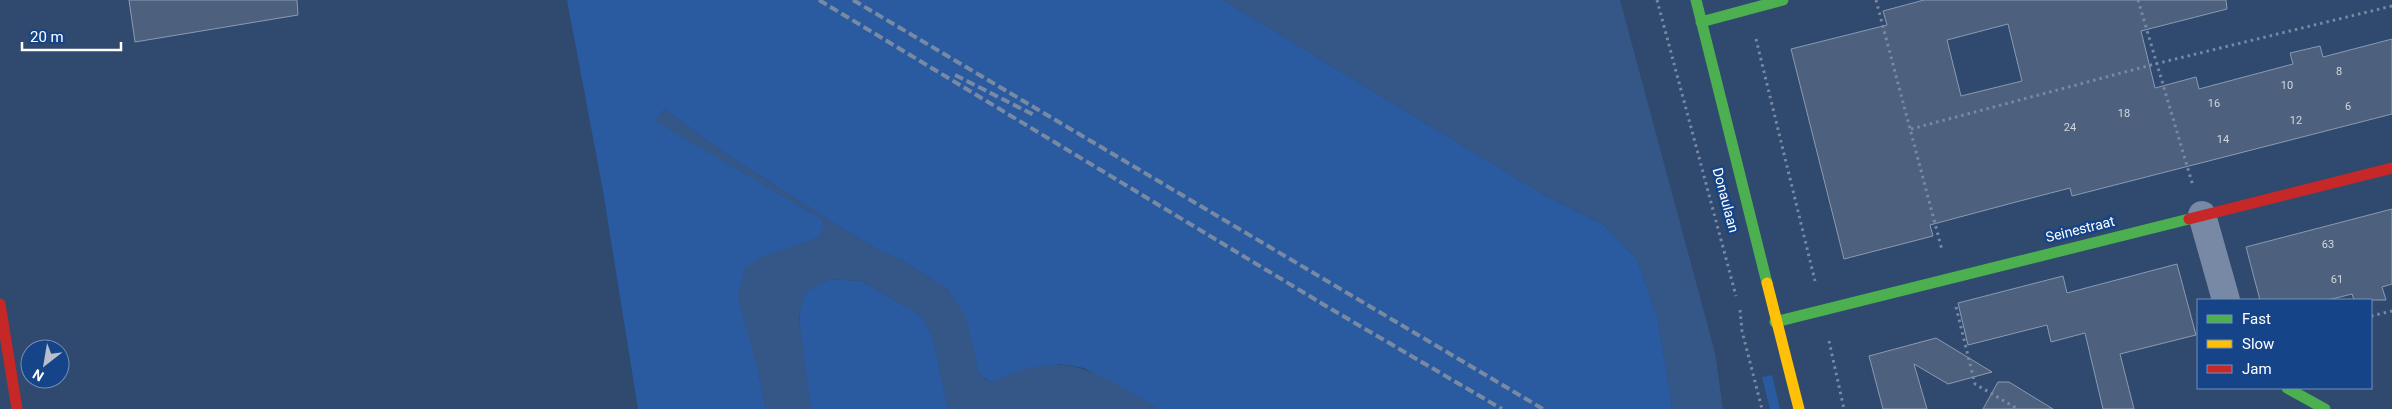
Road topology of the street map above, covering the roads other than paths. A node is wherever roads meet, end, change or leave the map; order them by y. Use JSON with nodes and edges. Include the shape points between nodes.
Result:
{"nodes":[{"id":1,"x":1696,"y":0,"type":"edge"},
{"id":2,"x":1783,"y":0,"type":"edge"},
{"id":3,"x":1702,"y":22,"type":"junction"},
{"id":4,"x":2392,"y":168,"type":"edge"},
{"id":5,"x":2202,"y":215,"type":"junction"},
{"id":6,"x":2226,"y":299,"type":"edge"},
{"id":7,"x":0,"y":304,"type":"edge"},
{"id":8,"x":1775,"y":322,"type":"junction"},
{"id":9,"x":2289,"y":389,"type":"edge"},
{"id":10,"x":17,"y":409,"type":"edge"},
{"id":11,"x":1799,"y":409,"type":"edge"},
{"id":12,"x":2325,"y":409,"type":"edge"}],
"edges":[{"from":1,"to":3,"type":"street","name":"Donaulaan"},
{"from":2,"to":3,"type":"street"},
{"from":3,"to":8,"type":"street","name":"Donaulaan"},
{"from":4,"to":5,"type":"street","name":"Seinestraat"},
{"from":5,"to":6,"type":"street"},
{"from":5,"to":8,"type":"street","name":"Seinestraat"},
{"from":7,"to":10,"type":"street"},
{"from":8,"to":11,"type":"street","name":"Donaulaan"},
{"from":9,"to":12,"type":"street"}]}
